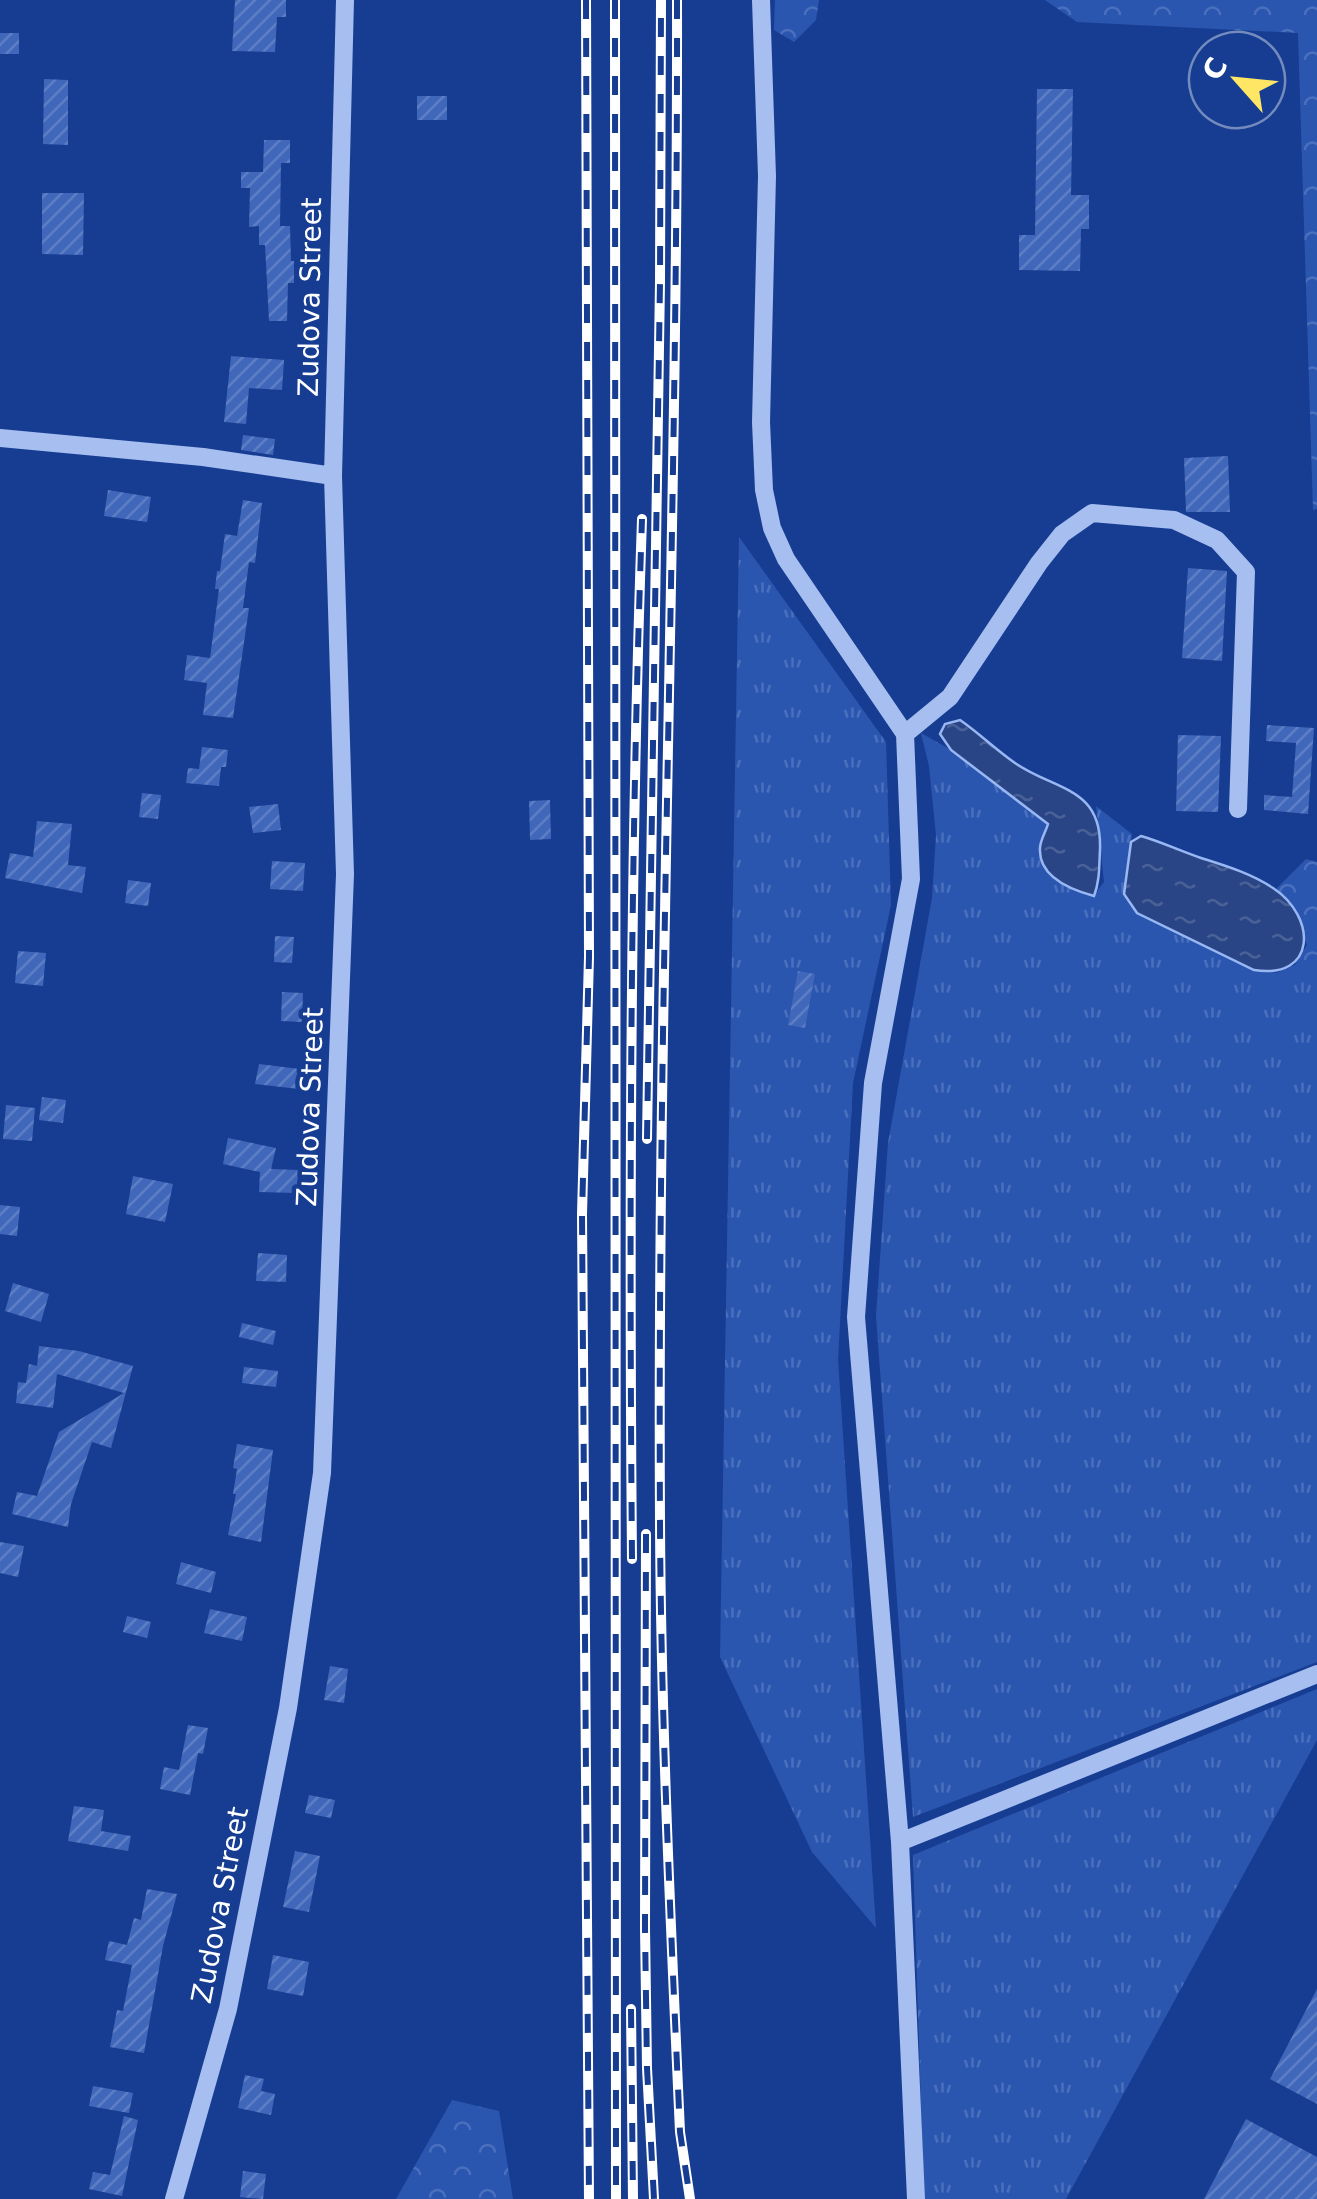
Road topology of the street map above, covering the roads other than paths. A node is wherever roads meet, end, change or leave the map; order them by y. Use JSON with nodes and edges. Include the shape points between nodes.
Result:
{"nodes":[{"id":1,"x":346,"y":0,"type":"edge"},
{"id":2,"x":761,"y":0,"type":"edge"},
{"id":3,"x":0,"y":438,"type":"edge"},
{"id":4,"x":333,"y":476,"type":"junction"},
{"id":5,"x":905,"y":734,"type":"junction"},
{"id":6,"x":1238,"y":809,"type":"dead end"},
{"id":7,"x":1317,"y":1674,"type":"edge"},
{"id":8,"x":900,"y":1842,"type":"junction"},
{"id":9,"x":174,"y":2199,"type":"edge"},
{"id":10,"x":916,"y":2199,"type":"edge"}],
"edges":[{"from":1,"to":4,"type":"street","name":"Zudova Street"},
{"from":2,"to":5,"type":"street","via":[[768,176],[764,490],[786,559]]},
{"from":3,"to":4,"type":"street"},
{"from":4,"to":9,"type":"street","name":"Zudova Street","via":[[345,874],[322,1473],[288,1708],[228,2009]]},
{"from":5,"to":6,"type":"street","via":[[950,697],[1062,534],[1092,513],[1174,520],[1217,540],[1246,572]]},
{"from":5,"to":8,"type":"street","via":[[911,879],[873,1083],[856,1317]]},
{"from":7,"to":8,"type":"street"},
{"from":8,"to":10,"type":"street"}]}
